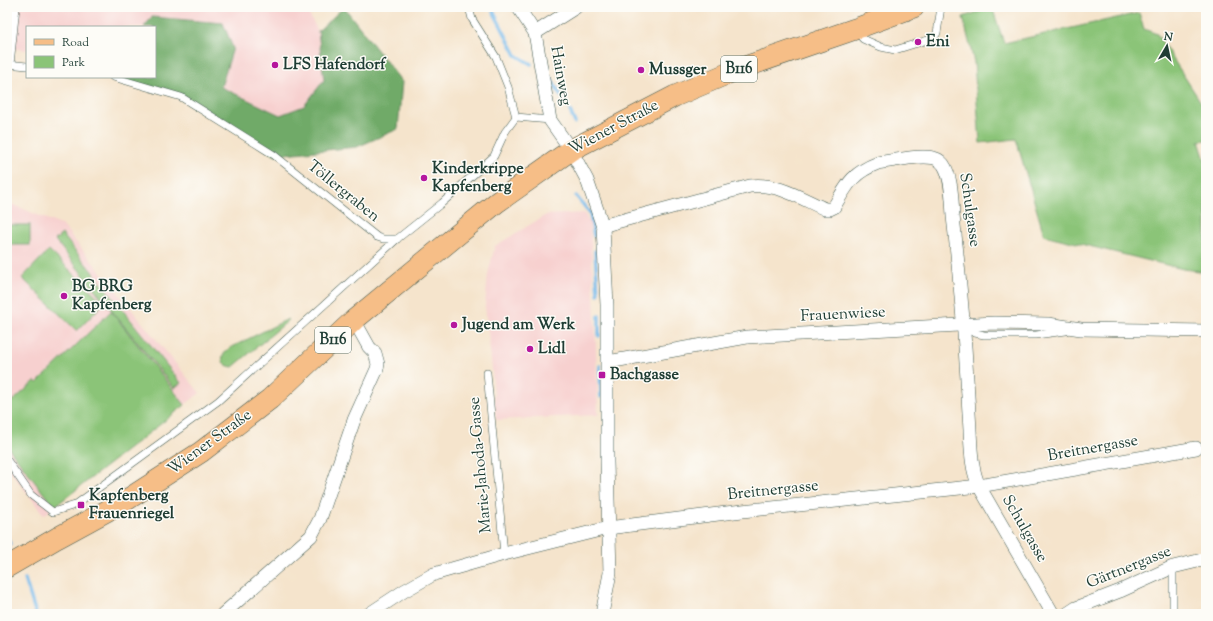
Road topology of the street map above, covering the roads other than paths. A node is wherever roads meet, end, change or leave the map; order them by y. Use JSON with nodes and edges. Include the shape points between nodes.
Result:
{"nodes":[{"id":1,"x":13,"y":7,"type":"edge"},
{"id":2,"x":470,"y":7,"type":"edge"},
{"id":3,"x":518,"y":7,"type":"edge"},
{"id":4,"x":575,"y":7,"type":"edge"},
{"id":5,"x":914,"y":7,"type":"edge"},
{"id":6,"x":941,"y":7,"type":"edge"},
{"id":7,"x":855,"y":29,"type":"junction"},
{"id":8,"x":535,"y":33,"type":"junction"},
{"id":9,"x":7,"y":64,"type":"edge"},
{"id":10,"x":26,"y":66,"type":"edge"},
{"id":11,"x":116,"y":78,"type":"edge"},
{"id":12,"x":516,"y":118,"type":"junction"},
{"id":13,"x":550,"y":120,"type":"junction"},
{"id":14,"x":571,"y":150,"type":"junction"},
{"id":15,"x":603,"y":227,"type":"junction"},
{"id":16,"x":397,"y":239,"type":"junction"},
{"id":17,"x":354,"y":320,"type":"junction"},
{"id":18,"x":964,"y":327,"type":"junction"},
{"id":19,"x":1206,"y":331,"type":"edge"},
{"id":20,"x":608,"y":362,"type":"junction"},
{"id":21,"x":487,"y":373,"type":"dead end"},
{"id":22,"x":1196,"y":448,"type":"dead end"},
{"id":23,"x":7,"y":460,"type":"edge"},
{"id":24,"x":979,"y":486,"type":"junction"},
{"id":25,"x":608,"y":528,"type":"junction"},
{"id":26,"x":504,"y":554,"type":"junction"},
{"id":27,"x":1206,"y":558,"type":"edge"},
{"id":28,"x":1173,"y":566,"type":"junction"},
{"id":29,"x":7,"y":567,"type":"edge"},
{"id":30,"x":223,"y":614,"type":"edge"},
{"id":31,"x":368,"y":614,"type":"edge"},
{"id":32,"x":602,"y":614,"type":"edge"},
{"id":33,"x":1053,"y":614,"type":"edge"},
{"id":34,"x":1067,"y":614,"type":"edge"},
{"id":35,"x":1173,"y":614,"type":"edge"}],
"edges":[{"from":1,"to":9,"type":"street"},
{"from":2,"to":12,"type":"lane","via":[[472,19],[496,57],[508,87]]},
{"from":3,"to":8,"type":"street","name":"Hainweg"},
{"from":4,"to":8,"type":"street"},
{"from":5,"to":7,"type":"main road","name":"Wiener Straße","number":"B116"},
{"from":6,"to":7,"type":"lane","via":[[934,38],[898,49],[872,44],[862,39]]},
{"from":7,"to":14,"type":"main road","name":"Wiener Straße","number":"B116","via":[[736,70],[675,96]]},
{"from":8,"to":13,"type":"street","name":"Hainweg"},
{"from":9,"to":10,"type":"lane"},
{"from":11,"to":16,"type":"lane","name":"Töllergraben","via":[[181,97],[274,155],[377,237]]},
{"from":12,"to":13,"type":"lane"},
{"from":12,"to":16,"type":"lane","via":[[505,132],[494,156]]},
{"from":13,"to":14,"type":"street","name":"Hainweg"},
{"from":14,"to":15,"type":"street","via":[[587,180]]},
{"from":14,"to":17,"type":"main road","name":"Wiener Straße","number":"B116","via":[[496,203]]},
{"from":15,"to":18,"type":"street","name":"Schulgasse","via":[[760,184],[830,209],[834,207],[852,178],[873,165],[925,157],[936,158],[947,170],[950,188]]},
{"from":15,"to":20,"type":"street","via":[[608,305]]},
{"from":16,"to":23,"type":"lane","via":[[218,401],[75,505],[53,512],[31,494]]},
{"from":17,"to":29,"type":"main road","name":"Wiener Straße","number":"B116","via":[[270,399],[201,452],[125,501]]},
{"from":17,"to":30,"type":"street","via":[[369,348],[375,353],[378,364],[354,420],[318,523],[311,536]]},
{"from":18,"to":19,"type":"street","name":"Frauenwiese","via":[[994,323],[1048,324],[1081,329]]},
{"from":18,"to":20,"type":"street","name":"Frauenwiese","via":[[747,337]]},
{"from":18,"to":24,"type":"street","name":"Schulgasse","via":[[971,452],[974,475]]},
{"from":20,"to":25,"type":"street"},
{"from":21,"to":26,"type":"lane","name":"Marie-Jahoda-Gasse"},
{"from":22,"to":24,"type":"street","name":"Breitnergasse"},
{"from":24,"to":25,"type":"street","name":"Breitnergasse"},
{"from":24,"to":33,"type":"street","name":"Schulgasse"},
{"from":25,"to":26,"type":"street","name":"Breitnergasse"},
{"from":25,"to":32,"type":"street","via":[[610,573]]},
{"from":26,"to":31,"type":"street","name":"Breitnergasse","via":[[434,574]]},
{"from":27,"to":28,"type":"street","name":"Gärtnergasse"},
{"from":28,"to":34,"type":"street","name":"Gärtnergasse"},
{"from":28,"to":35,"type":"lane"}]}
